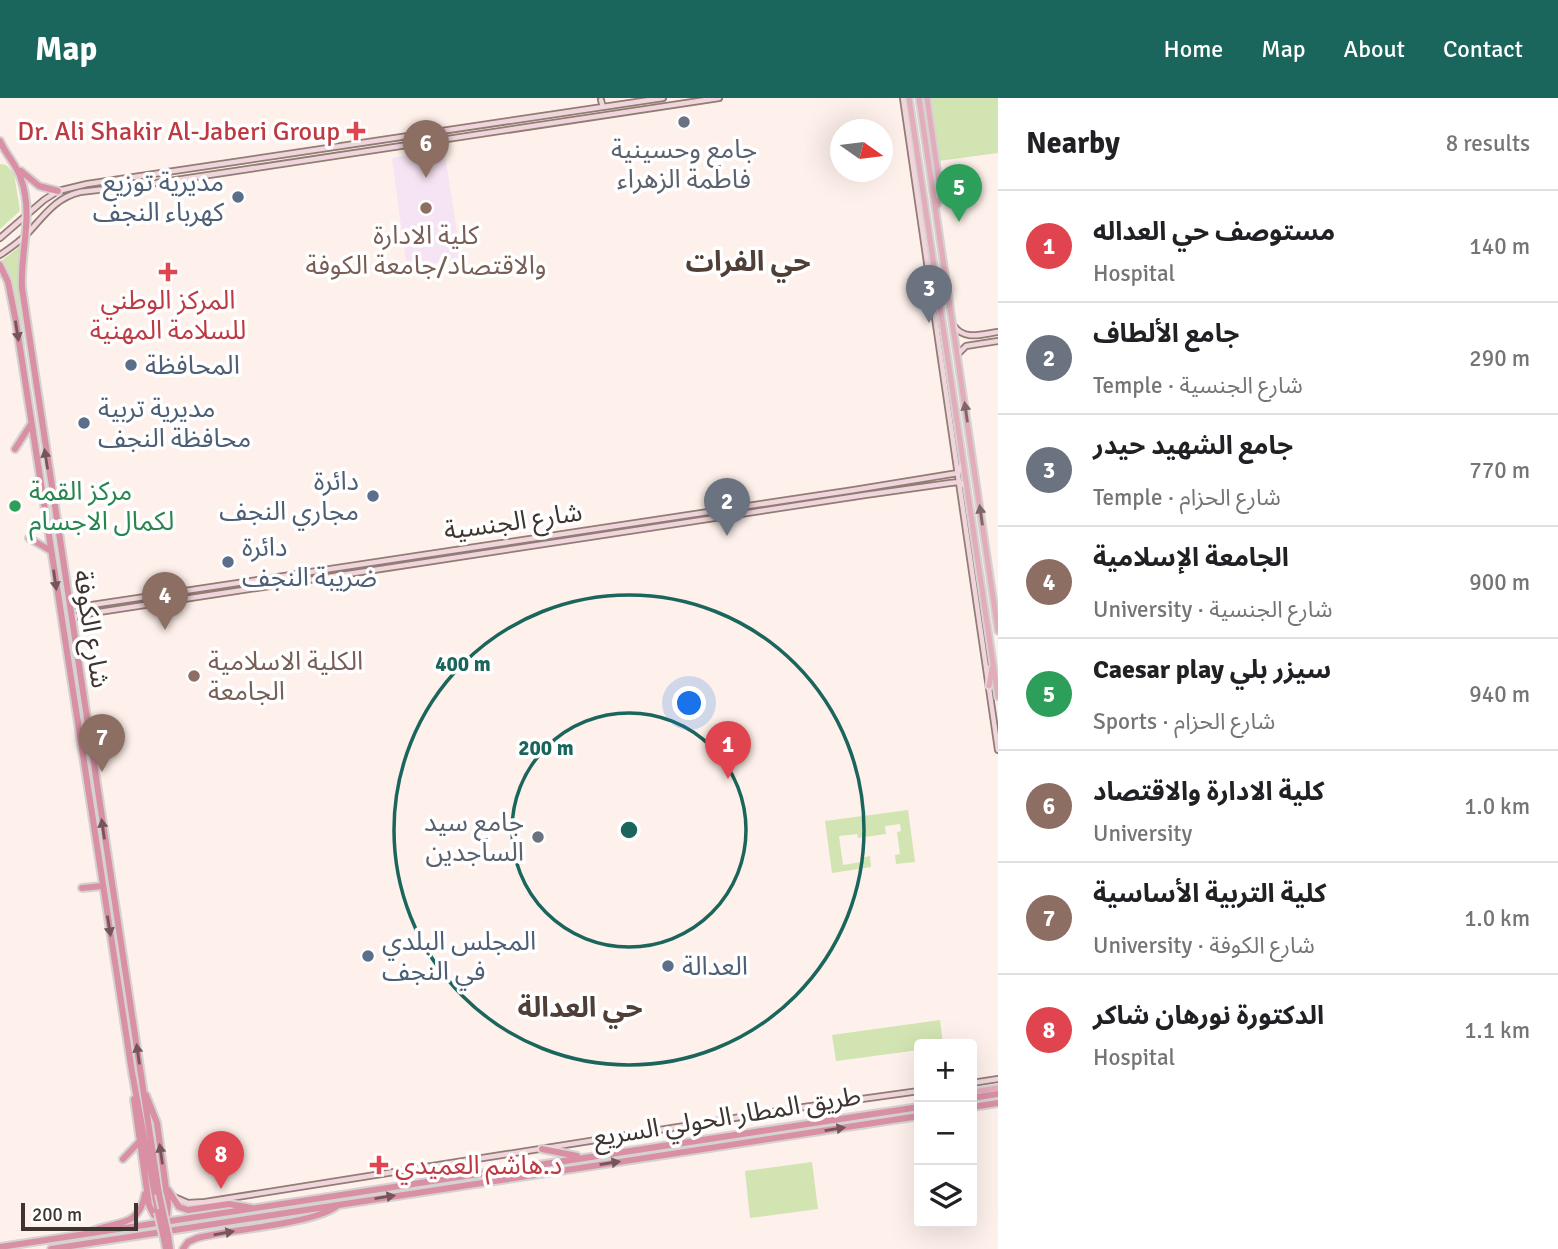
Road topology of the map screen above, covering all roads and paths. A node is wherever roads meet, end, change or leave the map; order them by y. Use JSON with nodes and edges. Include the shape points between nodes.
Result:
{"nodes":[{"id":1,"x":661,"y":98,"type":"edge"},
{"id":2,"x":719,"y":98,"type":"edge"},
{"id":3,"x":903,"y":98,"type":"edge"},
{"id":4,"x":909,"y":98,"type":"edge"},
{"id":5,"x":927,"y":98,"type":"edge"},
{"id":6,"x":601,"y":100,"type":"dead end"},
{"id":7,"x":919,"y":101,"type":"edge"},
{"id":8,"x":642,"y":102,"type":"junction"},
{"id":9,"x":910,"y":106,"type":"junction"},
{"id":10,"x":603,"y":107,"type":"junction"},
{"id":11,"x":660,"y":107,"type":"junction"},
{"id":12,"x":643,"y":110,"type":"junction"},
{"id":13,"x":448,"y":122,"type":"dead end"},
{"id":14,"x":450,"y":130,"type":"junction"},
{"id":15,"x":0,"y":141,"type":"edge"},
{"id":16,"x":0,"y":158,"type":"edge"},
{"id":17,"x":13,"y":163,"type":"junction"},
{"id":18,"x":221,"y":164,"type":"junction"},
{"id":19,"x":206,"y":166,"type":"junction"},
{"id":20,"x":223,"y":172,"type":"junction"},
{"id":21,"x":917,"y":173,"type":"junction"},
{"id":22,"x":208,"y":174,"type":"junction"},
{"id":23,"x":58,"y":191,"type":"junction"},
{"id":24,"x":936,"y":207,"type":"junction"},
{"id":25,"x":30,"y":211,"type":"junction"},
{"id":26,"x":41,"y":217,"type":"junction"},
{"id":27,"x":26,"y":235,"type":"junction"},
{"id":28,"x":0,"y":238,"type":"edge"},
{"id":29,"x":0,"y":255,"type":"edge"},
{"id":30,"x":0,"y":265,"type":"edge"},
{"id":31,"x":0,"y":275,"type":"edge"},
{"id":32,"x":8,"y":282,"type":"junction"},
{"id":33,"x":953,"y":324,"type":"junction"},
{"id":34,"x":998,"y":332,"type":"edge"},
{"id":35,"x":984,"y":334,"type":"junction"},
{"id":36,"x":998,"y":341,"type":"edge"},
{"id":37,"x":985,"y":343,"type":"junction"},
{"id":38,"x":957,"y":355,"type":"junction"},
{"id":39,"x":31,"y":424,"type":"junction"},
{"id":40,"x":956,"y":439,"type":"junction"},
{"id":41,"x":15,"y":449,"type":"dead end"},
{"id":42,"x":962,"y":465,"type":"junction"},
{"id":43,"x":958,"y":473,"type":"junction"},
{"id":44,"x":959,"y":482,"type":"junction"},
{"id":45,"x":966,"y":486,"type":"junction"},
{"id":46,"x":731,"y":507,"type":"junction"},
{"id":47,"x":721,"y":509,"type":"junction"},
{"id":48,"x":731,"y":516,"type":"junction"},
{"id":49,"x":722,"y":517,"type":"junction"},
{"id":50,"x":29,"y":538,"type":"dead end"},
{"id":51,"x":474,"y":547,"type":"junction"},
{"id":52,"x":51,"y":551,"type":"junction"},
{"id":53,"x":474,"y":554,"type":"junction"},
{"id":54,"x":989,"y":570,"type":"junction"},
{"id":55,"x":979,"y":572,"type":"junction"},
{"id":56,"x":992,"y":587,"type":"junction"},
{"id":57,"x":982,"y":590,"type":"junction"},
{"id":58,"x":138,"y":597,"type":"junction"},
{"id":59,"x":68,"y":600,"type":"junction"},
{"id":60,"x":85,"y":606,"type":"junction"},
{"id":61,"x":140,"y":606,"type":"junction"},
{"id":62,"x":86,"y":614,"type":"junction"},
{"id":63,"x":71,"y":622,"type":"junction"},
{"id":64,"x":62,"y":627,"type":"junction"},
{"id":65,"x":998,"y":631,"type":"edge"},
{"id":66,"x":993,"y":662,"type":"junction"},
{"id":67,"x":989,"y":686,"type":"junction"},
{"id":68,"x":998,"y":697,"type":"edge"},
{"id":69,"x":998,"y":750,"type":"edge"},
{"id":70,"x":102,"y":886,"type":"junction"},
{"id":71,"x":82,"y":888,"type":"dead end"},
{"id":72,"x":138,"y":998,"type":"dead end"},
{"id":73,"x":129,"y":999,"type":"junction"},
{"id":74,"x":998,"y":1079,"type":"edge"},
{"id":75,"x":977,"y":1082,"type":"edge"},
{"id":76,"x":134,"y":1083,"type":"junction"},
{"id":77,"x":142,"y":1086,"type":"junction"},
{"id":78,"x":998,"y":1088,"type":"edge"},
{"id":79,"x":914,"y":1092,"type":"edge"},
{"id":80,"x":977,"y":1092,"type":"edge"},
{"id":81,"x":998,"y":1094,"type":"edge"},
{"id":82,"x":977,"y":1097,"type":"edge"},
{"id":83,"x":998,"y":1103,"type":"edge"},
{"id":84,"x":977,"y":1106,"type":"edge"},
{"id":85,"x":914,"y":1107,"type":"edge"},
{"id":86,"x":914,"y":1117,"type":"edge"},
{"id":87,"x":723,"y":1136,"type":"junction"},
{"id":88,"x":709,"y":1138,"type":"junction"},
{"id":89,"x":140,"y":1141,"type":"junction"},
{"id":90,"x":723,"y":1146,"type":"junction"},
{"id":91,"x":710,"y":1148,"type":"junction"},
{"id":92,"x":542,"y":1149,"type":"junction"},
{"id":93,"x":586,"y":1157,"type":"junction"},
{"id":94,"x":123,"y":1159,"type":"dead end"},
{"id":95,"x":146,"y":1186,"type":"junction"},
{"id":96,"x":166,"y":1186,"type":"junction"},
{"id":97,"x":157,"y":1195,"type":"junction"},
{"id":98,"x":170,"y":1195,"type":"junction"},
{"id":99,"x":339,"y":1204,"type":"junction"},
{"id":100,"x":257,"y":1209,"type":"junction"},
{"id":101,"x":83,"y":1235,"type":"junction"},
{"id":102,"x":0,"y":1247,"type":"edge"},
{"id":103,"x":51,"y":1249,"type":"edge"},
{"id":104,"x":168,"y":1249,"type":"edge"},
{"id":105,"x":183,"y":1249,"type":"edge"}],
"edges":[{"from":1,"to":8,"type":"main road"},
{"from":1,"to":11,"type":"main road"},
{"from":2,"to":11,"type":"main road"},
{"from":3,"to":21,"type":"main road"},
{"from":4,"to":9,"type":"main road"},
{"from":5,"to":24,"type":"main road","via":[[942,195]]},
{"from":6,"to":10,"type":"main road"},
{"from":7,"to":9,"type":"main road"},
{"from":7,"to":24,"type":"main road"},
{"from":8,"to":10,"type":"main road"},
{"from":8,"to":12,"type":"main road"},
{"from":9,"to":21,"type":"main road"},
{"from":10,"to":14,"type":"main road"},
{"from":11,"to":12,"type":"main road"},
{"from":12,"to":20,"type":"main road"},
{"from":13,"to":14,"type":"main road"},
{"from":14,"to":18,"type":"main road"},
{"from":15,"to":17,"type":"highway"},
{"from":16,"to":17,"type":"highway"},
{"from":17,"to":23,"type":"highway","via":[[30,181]]},
{"from":17,"to":25,"type":"highway","name":"شارع الكوفة"},
{"from":18,"to":19,"type":"main road"},
{"from":18,"to":20,"type":"main road"},
{"from":19,"to":22,"type":"main road"},
{"from":19,"to":23,"type":"main road"},
{"from":20,"to":22,"type":"main road"},
{"from":21,"to":40,"type":"main road"},
{"from":22,"to":26,"type":"main road","via":[[80,192]]},
{"from":23,"to":25,"type":"main road"},
{"from":24,"to":33,"type":"main road"},
{"from":25,"to":26,"type":"main road"},
{"from":25,"to":27,"type":"highway","name":"شارع الكوفة"},
{"from":25,"to":28,"type":"main road"},
{"from":26,"to":27,"type":"main road"},
{"from":27,"to":29,"type":"main road"},
{"from":59,"to":27,"type":"highway","name":"شارع الكوفة","one_way":true,"via":[[22,288]]},
{"from":30,"to":32,"type":"highway","name":"شارع الكوفة"},
{"from":31,"to":32,"type":"highway"},
{"from":32,"to":39,"type":"highway","name":"شارع الكوفة","one_way":true},
{"from":33,"to":35,"type":"main road","via":[[963,335]]},
{"from":33,"to":38,"type":"main road"},
{"from":34,"to":35,"type":"main road"},
{"from":35,"to":37,"type":"main road"},
{"from":36,"to":37,"type":"main road"},
{"from":37,"to":38,"type":"main road","via":[[966,346]]},
{"from":54,"to":38,"type":"main road","one_way":true},
{"from":39,"to":41,"type":"highway"},
{"from":39,"to":52,"type":"highway","name":"شارع الكوفة"},
{"from":40,"to":42,"type":"main road"},
{"from":40,"to":43,"type":"main road"},
{"from":42,"to":43,"type":"main road"},
{"from":42,"to":45,"type":"main road"},
{"from":43,"to":44,"type":"main road"},
{"from":43,"to":46,"type":"main road","name":"شارع الجنسية"},
{"from":44,"to":45,"type":"main road"},
{"from":44,"to":48,"type":"main road","name":"شارع الجنسية"},
{"from":44,"to":67,"type":"main road"},
{"from":45,"to":55,"type":"main road"},
{"from":46,"to":47,"type":"main road","name":"شارع الجنسية"},
{"from":46,"to":48,"type":"main road"},
{"from":47,"to":49,"type":"main road"},
{"from":47,"to":51,"type":"main road","name":"شارع الجنسية"},
{"from":48,"to":49,"type":"main road","name":"شارع الجنسية"},
{"from":49,"to":53,"type":"main road","name":"شارع الجنسية"},
{"from":50,"to":52,"type":"highway"},
{"from":51,"to":53,"type":"main road"},
{"from":51,"to":58,"type":"main road","name":"شارع الجنسية"},
{"from":52,"to":64,"type":"highway","name":"شارع الكوفة","one_way":true},
{"from":53,"to":61,"type":"main road","name":"شارع الجنسية"},
{"from":54,"to":55,"type":"main road","via":[[985,575]]},
{"from":54,"to":56,"type":"main road"},
{"from":55,"to":57,"type":"main road"},
{"from":56,"to":57,"type":"main road","via":[[985,584]]},
{"from":56,"to":65,"type":"main road"},
{"from":57,"to":66,"type":"main road"},
{"from":58,"to":60,"type":"main road","name":"شارع الجنسية"},
{"from":58,"to":61,"type":"main road"},
{"from":59,"to":60,"type":"main road","name":"شارع الجنسية"},
{"from":59,"to":63,"type":"highway","name":"شارع الكوفة"},
{"from":60,"to":62,"type":"main road"},
{"from":61,"to":62,"type":"main road","name":"شارع الجنسية"},
{"from":62,"to":63,"type":"main road","name":"شارع الجنسية"},
{"from":63,"to":64,"type":"highway","via":[[65,621]]},
{"from":73,"to":63,"type":"highway","name":"شارع الكوفة","one_way":true},
{"from":64,"to":70,"type":"highway","name":"شارع الكوفة"},
{"from":66,"to":67,"type":"main road"},
{"from":66,"to":68,"type":"main road"},
{"from":67,"to":69,"type":"main road"},
{"from":70,"to":71,"type":"highway"},
{"from":70,"to":76,"type":"highway","name":"شارع الكوفة","one_way":true},
{"from":72,"to":73,"type":"highway"},
{"from":77,"to":73,"type":"highway","name":"شارع الكوفة","one_way":true},
{"from":74,"to":75,"type":"main road"},
{"from":76,"to":89,"type":"highway"},
{"from":76,"to":97,"type":"highway","name":"شارع الكوفة"},
{"from":96,"to":77,"type":"highway","one_way":true,"via":[[157,1123]]},
{"from":77,"to":97,"type":"highway","name":"شارع الكوفة"},
{"from":78,"to":80,"type":"main road"},
{"from":79,"to":92,"type":"main road"},
{"from":81,"to":82,"type":"highway"},
{"from":83,"to":84,"type":"highway"},
{"from":85,"to":87,"type":"highway","name":"طريق المطار الحولي السريع"},
{"from":90,"to":86,"type":"highway","name":"طريق المطار الحولي السريع","one_way":true},
{"from":87,"to":88,"type":"highway","name":"طريق المطار الحولي السريع"},
{"from":87,"to":90,"type":"highway"},
{"from":88,"to":91,"type":"highway"},
{"from":88,"to":93,"type":"highway","name":"طريق المطار الحولي السريع"},
{"from":89,"to":94,"type":"highway"},
{"from":89,"to":95,"type":"highway"},
{"from":90,"to":91,"type":"highway","name":"طريق المطار الحولي السريع"},
{"from":99,"to":91,"type":"highway","name":"طريق المطار الحولي السريع","one_way":true},
{"from":92,"to":93,"type":"highway"},
{"from":92,"to":98,"type":"main road","via":[[205,1202],[188,1203]]},
{"from":93,"to":100,"type":"highway","name":"طريق المطار الحولي السريع"},
{"from":95,"to":96,"type":"highway","via":[[152,1212],[159,1217],[168,1210]]},
{"from":95,"to":101,"type":"highway","via":[[135,1218]]},
{"from":96,"to":98,"type":"highway"},
{"from":97,"to":104,"type":"highway","bridge":true},
{"from":97,"to":104,"type":"highway","bridge":true},
{"from":98,"to":100,"type":"highway","via":[[188,1210],[235,1204]]},
{"from":99,"to":103,"type":"highway","name":"طريق المطار الحولي السريع"},
{"from":105,"to":99,"type":"highway","one_way":true,"via":[[197,1238],[319,1214]]},
{"from":100,"to":101,"type":"highway","name":"طريق المطار الحولي السريع"},
{"from":101,"to":102,"type":"highway","name":"طريق المطار الحولي السريع"}]}
